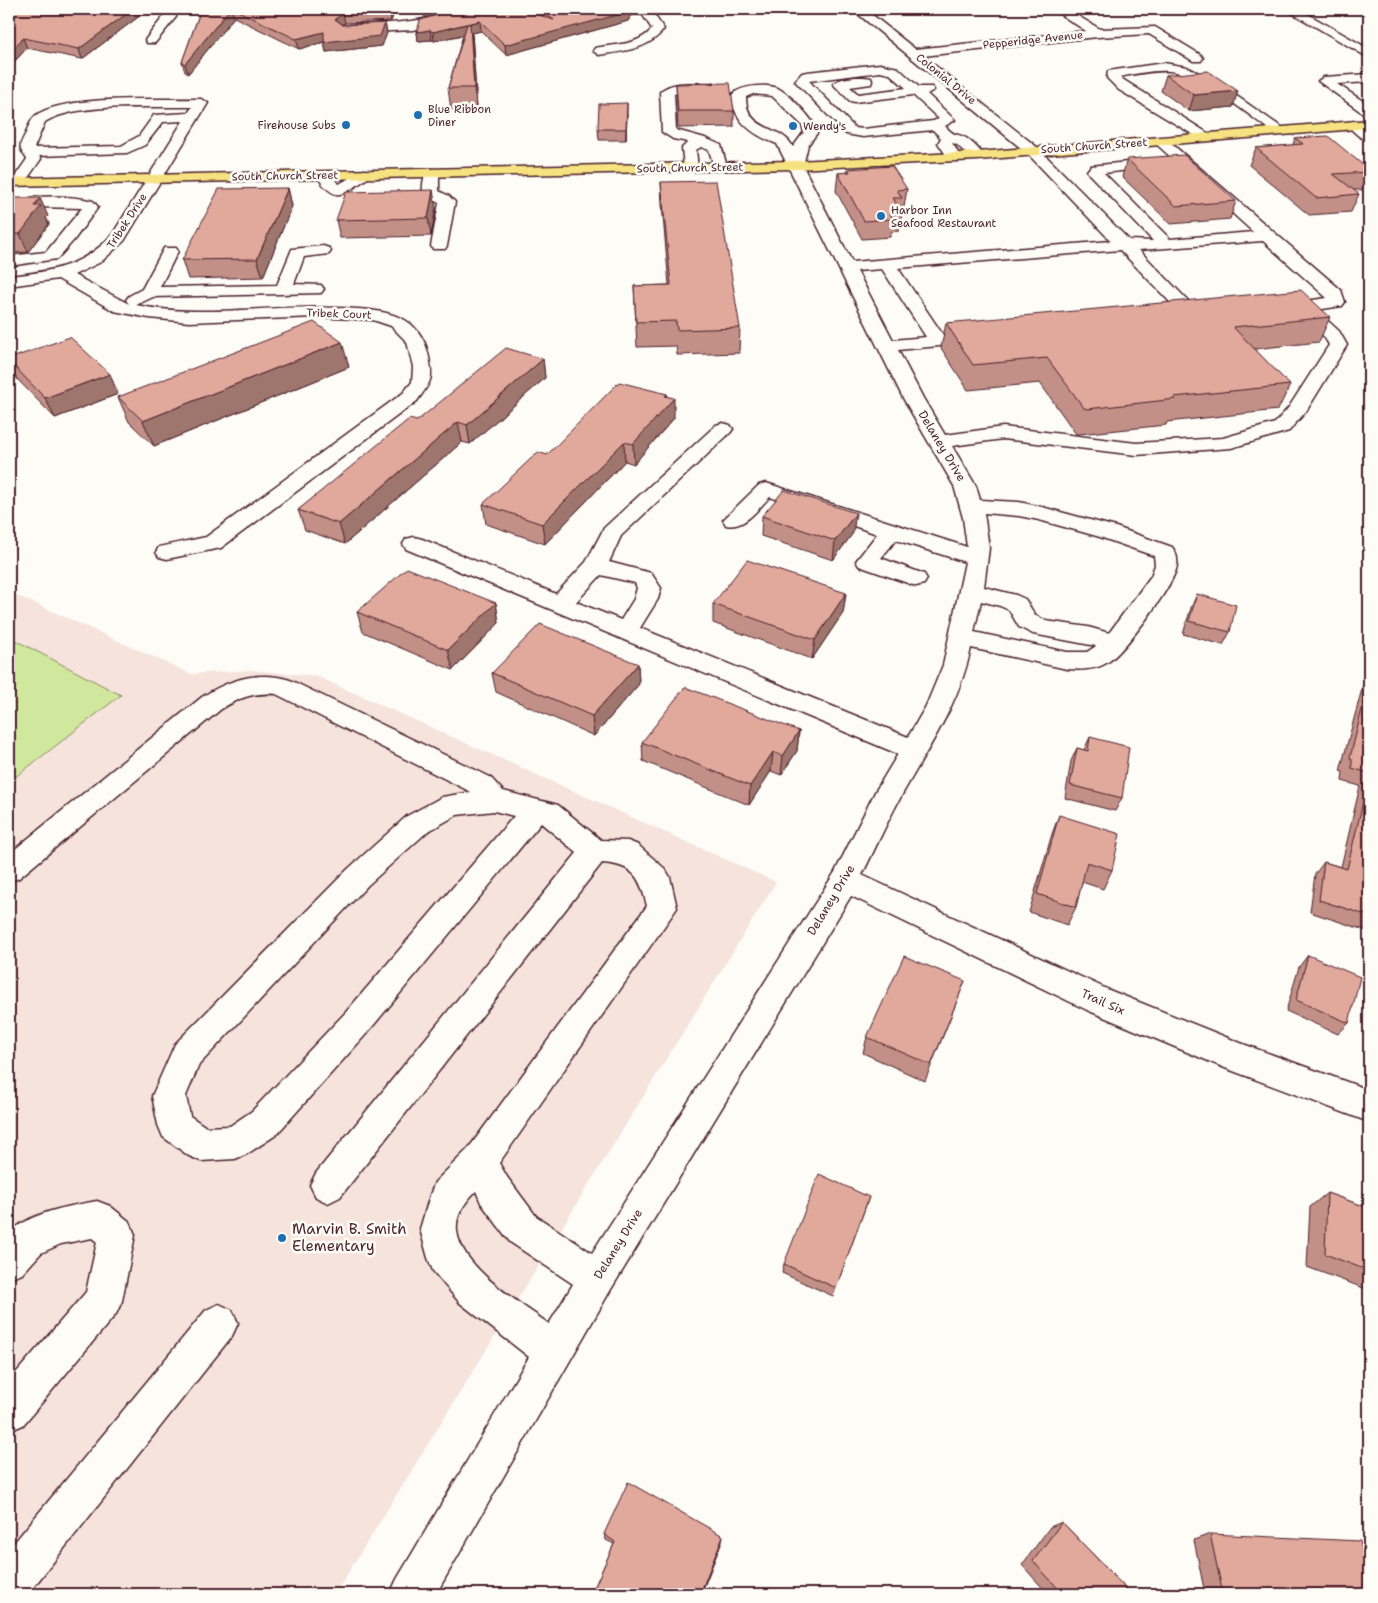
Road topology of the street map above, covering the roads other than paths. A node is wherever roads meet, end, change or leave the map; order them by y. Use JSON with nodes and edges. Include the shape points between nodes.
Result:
{"nodes":[{"id":1,"x":171,"y":9,"type":"edge"},
{"id":2,"x":473,"y":9,"type":"edge"},
{"id":3,"x":561,"y":9,"type":"edge"},
{"id":4,"x":667,"y":9,"type":"edge"},
{"id":5,"x":858,"y":9,"type":"edge"},
{"id":6,"x":1058,"y":9,"type":"edge"},
{"id":7,"x":1294,"y":10,"type":"edge"},
{"id":8,"x":1313,"y":10,"type":"edge"},
{"id":9,"x":646,"y":11,"type":"junction"},
{"id":10,"x":345,"y":29,"type":"edge"},
{"id":11,"x":1098,"y":33,"type":"junction"},
{"id":12,"x":151,"y":40,"type":"dead end"},
{"id":13,"x":599,"y":51,"type":"dead end"},
{"id":14,"x":914,"y":53,"type":"junction"},
{"id":15,"x":1369,"y":54,"type":"edge"},
{"id":16,"x":1197,"y":58,"type":"dead end"},
{"id":17,"x":1369,"y":78,"type":"edge"},
{"id":18,"x":886,"y":80,"type":"dead end"},
{"id":19,"x":720,"y":87,"type":"edge"},
{"id":20,"x":956,"y":87,"type":"junction"},
{"id":21,"x":917,"y":91,"type":"junction"},
{"id":22,"x":1369,"y":97,"type":"edge"},
{"id":23,"x":1350,"y":99,"type":"junction"},
{"id":24,"x":1369,"y":111,"type":"edge"},
{"id":25,"x":192,"y":117,"type":"junction"},
{"id":26,"x":159,"y":118,"type":"junction"},
{"id":27,"x":39,"y":120,"type":"junction"},
{"id":28,"x":1362,"y":124,"type":"edge"},
{"id":29,"x":936,"y":125,"type":"junction"},
{"id":30,"x":1280,"y":131,"type":"junction"},
{"id":31,"x":1207,"y":137,"type":"junction"},
{"id":32,"x":1369,"y":137,"type":"edge"},
{"id":33,"x":948,"y":138,"type":"junction"},
{"id":34,"x":700,"y":141,"type":"junction"},
{"id":35,"x":1160,"y":141,"type":"junction"},
{"id":36,"x":1033,"y":151,"type":"junction"},
{"id":37,"x":28,"y":152,"type":"junction"},
{"id":38,"x":977,"y":156,"type":"junction"},
{"id":39,"x":954,"y":157,"type":"junction"},
{"id":40,"x":1182,"y":161,"type":"junction"},
{"id":41,"x":796,"y":165,"type":"junction"},
{"id":42,"x":720,"y":167,"type":"junction"},
{"id":43,"x":691,"y":168,"type":"junction"},
{"id":44,"x":432,"y":173,"type":"junction"},
{"id":45,"x":364,"y":174,"type":"junction"},
{"id":46,"x":323,"y":175,"type":"junction"},
{"id":47,"x":154,"y":179,"type":"junction"},
{"id":48,"x":13,"y":182,"type":"edge"},
{"id":49,"x":1114,"y":192,"type":"junction"},
{"id":50,"x":1077,"y":196,"type":"junction"},
{"id":51,"x":9,"y":210,"type":"edge"},
{"id":52,"x":120,"y":234,"type":"junction"},
{"id":53,"x":86,"y":235,"type":"dead end"},
{"id":54,"x":103,"y":235,"type":"dead end"},
{"id":55,"x":69,"y":236,"type":"junction"},
{"id":56,"x":1267,"y":236,"type":"junction"},
{"id":57,"x":1124,"y":245,"type":"junction"},
{"id":58,"x":1166,"y":245,"type":"junction"},
{"id":59,"x":439,"y":246,"type":"dead end"},
{"id":60,"x":170,"y":251,"type":"dead end"},
{"id":61,"x":323,"y":251,"type":"dead end"},
{"id":62,"x":9,"y":261,"type":"edge"},
{"id":63,"x":887,"y":264,"type":"junction"},
{"id":64,"x":847,"y":267,"type":"junction"},
{"id":65,"x":59,"y":273,"type":"junction"},
{"id":66,"x":9,"y":281,"type":"edge"},
{"id":67,"x":315,"y":288,"type":"dead end"},
{"id":68,"x":284,"y":289,"type":"junction"},
{"id":69,"x":149,"y":292,"type":"junction"},
{"id":70,"x":1302,"y":306,"type":"junction"},
{"id":71,"x":120,"y":308,"type":"junction"},
{"id":72,"x":1276,"y":309,"type":"edge"},
{"id":73,"x":1168,"y":319,"type":"edge"},
{"id":74,"x":998,"y":336,"type":"edge"},
{"id":75,"x":938,"y":341,"type":"junction"},
{"id":76,"x":887,"y":346,"type":"junction"},
{"id":77,"x":723,"y":429,"type":"dead end"},
{"id":78,"x":940,"y":442,"type":"junction"},
{"id":79,"x":971,"y":506,"type":"junction"},
{"id":80,"x":734,"y":520,"type":"dead end"},
{"id":81,"x":891,"y":532,"type":"junction"},
{"id":82,"x":414,"y":544,"type":"dead end"},
{"id":83,"x":167,"y":552,"type":"dead end"},
{"id":84,"x":977,"y":558,"type":"junction"},
{"id":85,"x":596,"y":566,"type":"junction"},
{"id":86,"x":916,"y":579,"type":"dead end"},
{"id":87,"x":971,"y":591,"type":"junction"},
{"id":88,"x":560,"y":604,"type":"junction"},
{"id":89,"x":625,"y":632,"type":"junction"},
{"id":90,"x":961,"y":638,"type":"junction"},
{"id":91,"x":1114,"y":643,"type":"junction"},
{"id":92,"x":915,"y":750,"type":"junction"},
{"id":93,"x":494,"y":800,"type":"junction"},
{"id":94,"x":535,"y":810,"type":"junction"},
{"id":95,"x":594,"y":850,"type":"junction"},
{"id":96,"x":9,"y":870,"type":"edge"},
{"id":97,"x":845,"y":880,"type":"junction"},
{"id":98,"x":1369,"y":1106,"type":"edge"},
{"id":99,"x":480,"y":1161,"type":"junction"},
{"id":100,"x":328,"y":1185,"type":"dead end"},
{"id":101,"x":9,"y":1261,"type":"edge"},
{"id":102,"x":597,"y":1278,"type":"junction"},
{"id":103,"x":219,"y":1323,"type":"dead end"},
{"id":104,"x":554,"y":1352,"type":"junction"},
{"id":105,"x":9,"y":1411,"type":"edge"},
{"id":106,"x":9,"y":1583,"type":"edge"},
{"id":107,"x":412,"y":1594,"type":"edge"}],
"edges":[{"from":1,"to":12,"type":"street","via":[[170,18]]},
{"from":2,"to":10,"type":"street","via":[[413,26]]},
{"from":3,"to":9,"type":"street"},
{"from":4,"to":9,"type":"street"},
{"from":5,"to":14,"type":"street","name":"Colonial Drive"},
{"from":6,"to":11,"type":"street"},
{"from":7,"to":8,"type":"street"},
{"from":7,"to":15,"type":"street"},
{"from":9,"to":13,"type":"street","via":[[658,30],[655,36],[626,47]]},
{"from":11,"to":14,"type":"street","name":"Pepperidge Avenue"},
{"from":11,"to":16,"type":"street","name":"Pepperidge Avenue","via":[[1151,30]]},
{"from":14,"to":20,"type":"street","name":"Colonial Drive"},
{"from":17,"to":23,"type":"street","via":[[1324,81]]},
{"from":18,"to":21,"type":"street","via":[[838,84],[855,98]]},
{"from":19,"to":34,"type":"street","via":[[678,88],[667,92],[669,132]]},
{"from":20,"to":21,"type":"street"},
{"from":20,"to":36,"type":"street","name":"Colonial Drive"},
{"from":21,"to":29,"type":"street","via":[[948,120]]},
{"from":21,"to":29,"type":"street","via":[[894,71],[880,68],[807,76],[801,81],[851,131],[863,133]]},
{"from":22,"to":23,"type":"street"},
{"from":23,"to":24,"type":"street"},
{"from":25,"to":26,"type":"street"},
{"from":25,"to":27,"type":"street","via":[[201,103],[75,106]]},
{"from":25,"to":47,"type":"street","name":"Tribek Drive"},
{"from":26,"to":27,"type":"street","via":[[146,115],[82,116]]},
{"from":26,"to":37,"type":"street","via":[[145,139],[133,148]]},
{"from":27,"to":37,"type":"street","via":[[28,144]]},
{"from":28,"to":30,"type":"main road","name":"South Church Street"},
{"from":28,"to":32,"type":"street"},
{"from":29,"to":33,"type":"street"},
{"from":30,"to":31,"type":"main road","name":"South Church Street"},
{"from":30,"to":31,"type":"street","via":[[1238,101],[1185,70],[1171,67],[1113,74],[1113,78],[1124,87]]},
{"from":31,"to":35,"type":"main road","name":"South Church Street"},
{"from":33,"to":38,"type":"street","via":[[961,141]]},
{"from":33,"to":39,"type":"street","via":[[945,143]]},
{"from":34,"to":42,"type":"street","via":[[716,148]]},
{"from":34,"to":43,"type":"street","via":[[689,148]]},
{"from":35,"to":36,"type":"main road","name":"South Church Street"},
{"from":35,"to":40,"type":"street"},
{"from":36,"to":38,"type":"main road","name":"South Church Street"},
{"from":36,"to":50,"type":"street","name":"Colonial Drive"},
{"from":37,"to":48,"type":"street","via":[[34,159]]},
{"from":38,"to":39,"type":"main road","name":"South Church Street"},
{"from":39,"to":41,"type":"main road","name":"South Church Street"},
{"from":40,"to":49,"type":"street","via":[[1096,169],[1094,171]]},
{"from":40,"to":56,"type":"street"},
{"from":41,"to":41,"type":"street","name":"Delaney Drive","via":[[801,146],[811,132],[808,124],[776,92],[751,90],[739,95],[740,112],[759,131],[783,141]]},
{"from":41,"to":42,"type":"main road","name":"South Church Street"},
{"from":41,"to":64,"type":"street","name":"Delaney Drive"},
{"from":42,"to":43,"type":"main road","name":"South Church Street"},
{"from":43,"to":44,"type":"main road","name":"South Church Street"},
{"from":44,"to":45,"type":"main road","name":"South Church Street"},
{"from":44,"to":59,"type":"street","via":[[431,193],[448,202]]},
{"from":45,"to":46,"type":"main road","name":"South Church Street"},
{"from":45,"to":46,"type":"street","via":[[338,190]]},
{"from":46,"to":47,"type":"main road","name":"South Church Street"},
{"from":47,"to":48,"type":"main road","name":"South Church Street"},
{"from":47,"to":52,"type":"street","name":"Tribek Drive"},
{"from":49,"to":50,"type":"street"},
{"from":49,"to":58,"type":"street"},
{"from":50,"to":57,"type":"street","name":"Colonial Drive"},
{"from":51,"to":55,"type":"street","via":[[23,204],[88,204],[88,211]]},
{"from":52,"to":54,"type":"street"},
{"from":52,"to":65,"type":"street","name":"Tribek Drive","via":[[111,248],[94,262]]},
{"from":53,"to":55,"type":"street"},
{"from":55,"to":62,"type":"street","via":[[51,256]]},
{"from":56,"to":58,"type":"street"},
{"from":56,"to":70,"type":"street","via":[[1334,294],[1336,302]]},
{"from":57,"to":58,"type":"street"},
{"from":57,"to":63,"type":"street"},
{"from":57,"to":73,"type":"street","name":"Colonial Drive","via":[[1203,316]]},
{"from":60,"to":69,"type":"street"},
{"from":61,"to":68,"type":"street","via":[[298,252]]},
{"from":63,"to":64,"type":"street"},
{"from":63,"to":75,"type":"street"},
{"from":64,"to":76,"type":"street","name":"Delaney Drive"},
{"from":65,"to":66,"type":"street","name":"Tribek Drive"},
{"from":65,"to":71,"type":"street","name":"Tribek Court"},
{"from":67,"to":68,"type":"street"},
{"from":68,"to":69,"type":"street"},
{"from":69,"to":71,"type":"street"},
{"from":70,"to":72,"type":"street"},
{"from":70,"to":78,"type":"street","via":[[1338,345],[1297,410],[1282,427],[1224,444],[1136,448],[1003,433]]},
{"from":71,"to":83,"type":"street","name":"Tribek Court","via":[[189,317],[315,312],[374,315],[397,322],[416,340],[422,367],[421,383],[410,397],[213,544]]},
{"from":74,"to":75,"type":"street"},
{"from":75,"to":76,"type":"street"},
{"from":76,"to":78,"type":"street","name":"Delaney Drive"},
{"from":77,"to":85,"type":"street","via":[[612,533]]},
{"from":78,"to":79,"type":"street","name":"Delaney Drive","via":[[965,486]]},
{"from":79,"to":84,"type":"street","name":"Delaney Drive"},
{"from":79,"to":91,"type":"street","via":[[1042,514],[1164,552],[1166,571]]},
{"from":80,"to":81,"type":"street","via":[[766,488]]},
{"from":81,"to":84,"type":"street"},
{"from":81,"to":86,"type":"street","via":[[867,561]]},
{"from":82,"to":88,"type":"street"},
{"from":84,"to":87,"type":"street","name":"Delaney Drive"},
{"from":85,"to":88,"type":"street"},
{"from":85,"to":89,"type":"street","via":[[643,578],[649,588],[646,599]]},
{"from":87,"to":90,"type":"street","name":"Delaney Drive"},
{"from":87,"to":91,"type":"street","via":[[1008,600],[1017,605],[1027,621],[1042,628],[1088,635]]},
{"from":88,"to":89,"type":"street"},
{"from":89,"to":92,"type":"street"},
{"from":90,"to":91,"type":"street","via":[[1077,662],[1091,661]]},
{"from":90,"to":92,"type":"street","name":"Delaney Drive","via":[[939,707]]},
{"from":92,"to":97,"type":"street","name":"Delaney Drive","via":[[884,800]]},
{"from":93,"to":94,"type":"street"},
{"from":93,"to":94,"type":"street","via":[[452,805],[418,824],[358,877],[187,1056],[169,1096],[175,1125],[201,1144],[235,1142],[264,1123],[358,1022]]},
{"from":93,"to":96,"type":"street","via":[[480,784],[281,686],[245,685],[220,696]]},
{"from":94,"to":95,"type":"street","via":[[548,813]]},
{"from":95,"to":99,"type":"street","via":[[628,853],[655,877],[662,908]]},
{"from":95,"to":100,"type":"street"},
{"from":97,"to":98,"type":"street","name":"Trail Six","via":[[1098,1000]]},
{"from":97,"to":102,"type":"street","name":"Delaney Drive"},
{"from":99,"to":102,"type":"street","via":[[494,1190],[523,1229]]},
{"from":99,"to":104,"type":"street","via":[[448,1195],[438,1229],[446,1258],[473,1290]]},
{"from":101,"to":105,"type":"street","via":[[28,1240],[60,1226],[97,1219],[117,1235],[103,1301]]},
{"from":102,"to":104,"type":"street","name":"Delaney Drive"},
{"from":103,"to":106,"type":"street"},
{"from":104,"to":107,"type":"street","name":"Delaney Drive"}]}
